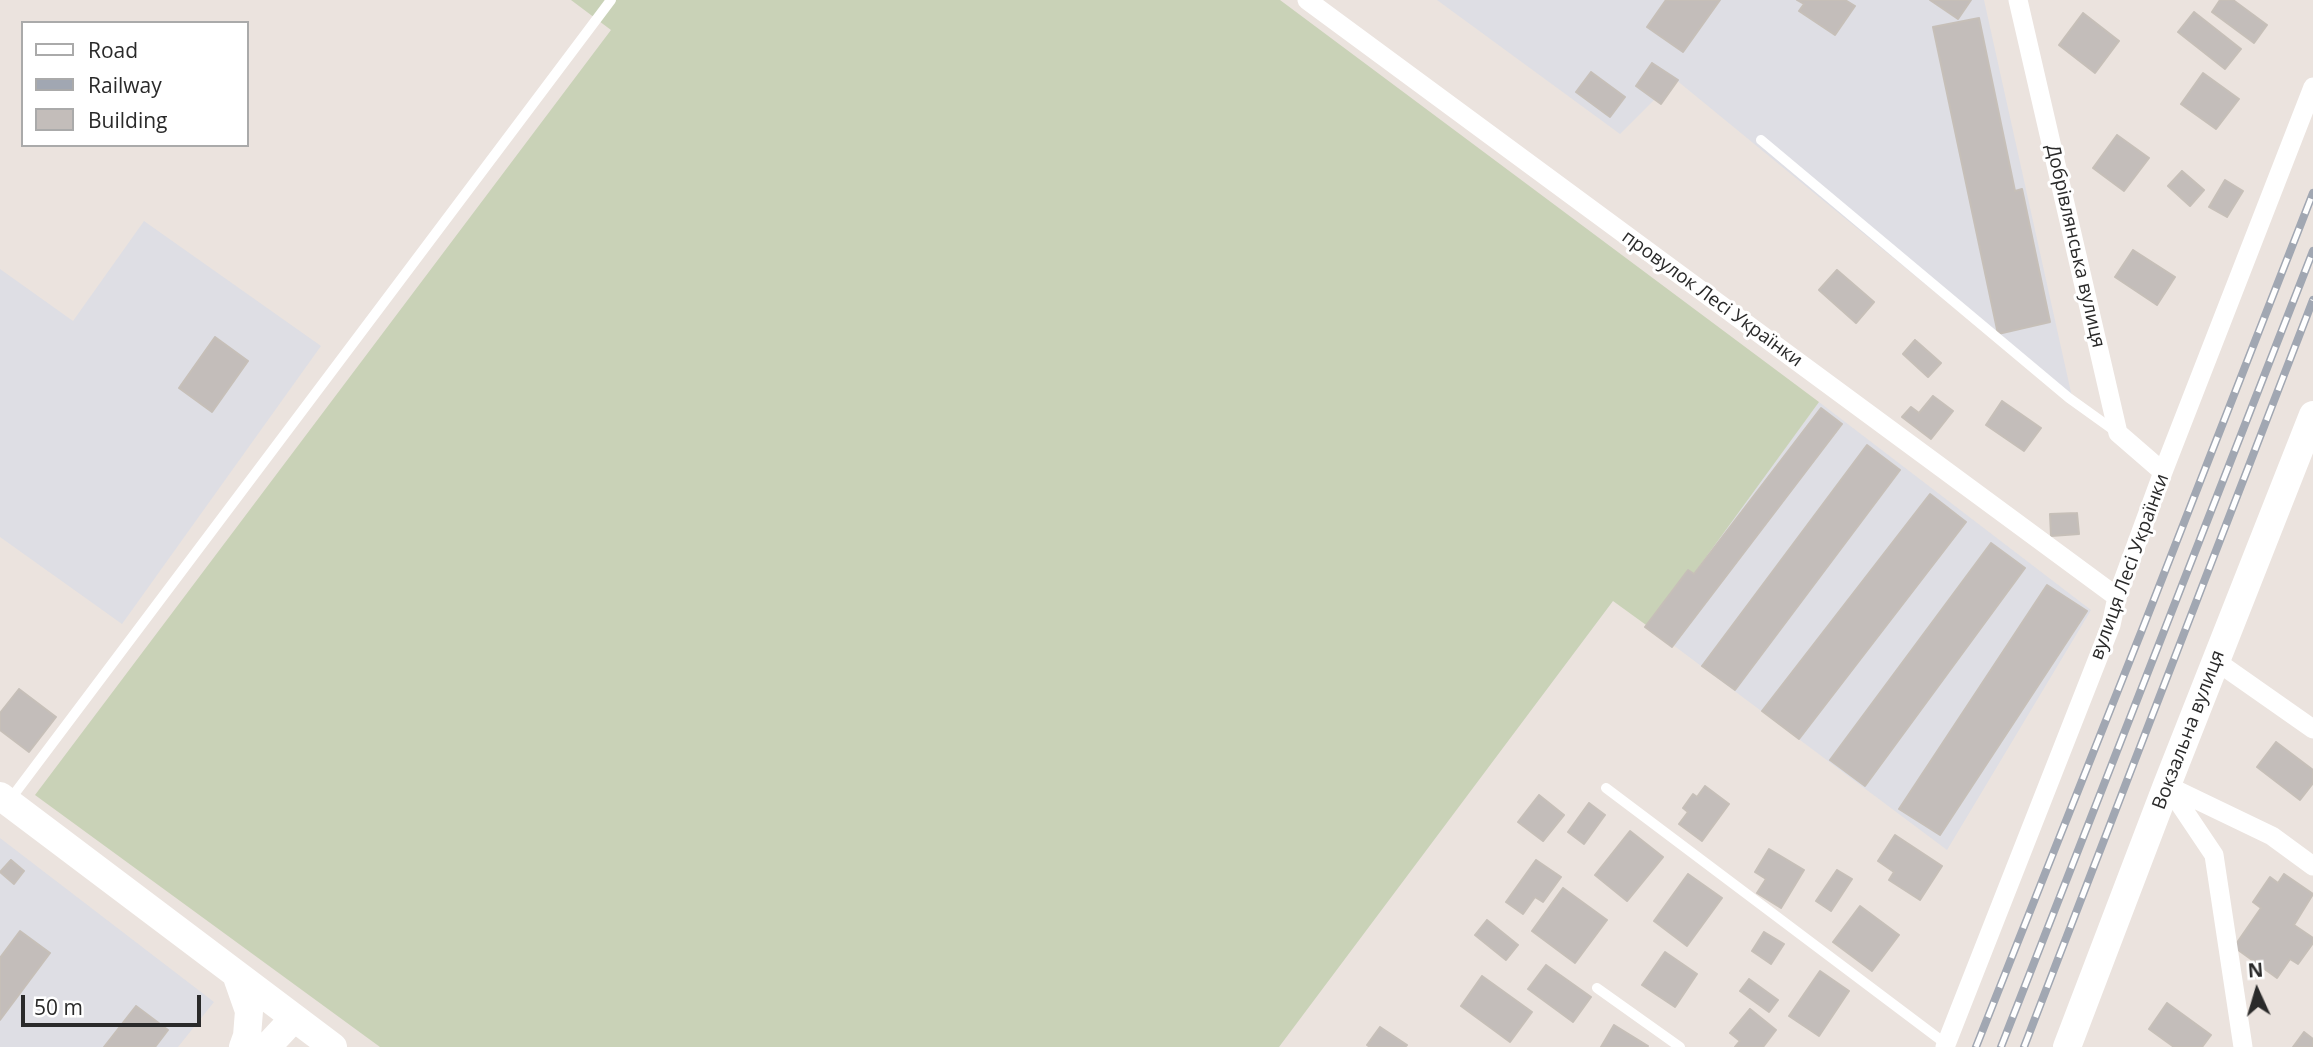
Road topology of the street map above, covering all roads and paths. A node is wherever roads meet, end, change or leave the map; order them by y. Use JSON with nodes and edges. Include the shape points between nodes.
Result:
{"nodes":[{"id":1,"x":611,"y":0,"type":"edge"},
{"id":2,"x":1307,"y":0,"type":"edge"},
{"id":3,"x":2018,"y":0,"type":"edge"},
{"id":4,"x":2313,"y":87,"type":"edge"},
{"id":5,"x":1761,"y":140,"type":"dead end"},
{"id":6,"x":2313,"y":415,"type":"edge"},
{"id":7,"x":2118,"y":433,"type":"junction"},
{"id":8,"x":2163,"y":472,"type":"junction"},
{"id":9,"x":2117,"y":597,"type":"junction"},
{"id":10,"x":2216,"y":661,"type":"junction"},
{"id":11,"x":2313,"y":729,"type":"edge"},
{"id":12,"x":2167,"y":785,"type":"junction"},
{"id":13,"x":1606,"y":788,"type":"dead end"},
{"id":14,"x":4,"y":799,"type":"edge"},
{"id":15,"x":2313,"y":866,"type":"edge"},
{"id":16,"x":236,"y":974,"type":"junction"},
{"id":17,"x":1597,"y":988,"type":"dead end"},
{"id":18,"x":294,"y":1018,"type":"junction"},
{"id":19,"x":1946,"y":1046,"type":"edge"},
{"id":20,"x":243,"y":1047,"type":"edge"},
{"id":21,"x":267,"y":1047,"type":"edge"},
{"id":22,"x":333,"y":1047,"type":"edge"},
{"id":23,"x":1681,"y":1047,"type":"edge"},
{"id":24,"x":2067,"y":1047,"type":"edge"},
{"id":25,"x":2243,"y":1047,"type":"edge"}],
"edges":[{"from":1,"to":14,"type":"lane"},
{"from":2,"to":9,"type":"street","name":"провулок Лесі Українки"},
{"from":3,"to":7,"type":"street","name":"Добрівлянська вулиця"},
{"from":4,"to":8,"type":"street","name":"вулиця Лесі Українки"},
{"from":5,"to":7,"type":"lane","via":[[2068,398]]},
{"from":6,"to":10,"type":"street","name":"Вокзальна вулиця"},
{"from":7,"to":8,"type":"street"},
{"from":8,"to":9,"type":"street","name":"вулиця Лесі Українки"},
{"from":9,"to":19,"type":"street","name":"вулиця Лесі Українки","via":[[2111,625]]},
{"from":10,"to":11,"type":"street"},
{"from":10,"to":12,"type":"street","name":"Вокзальна вулиця"},
{"from":12,"to":15,"type":"street","via":[[2272,836]]},
{"from":12,"to":24,"type":"street","name":"Вокзальна вулиця"},
{"from":12,"to":25,"type":"street","via":[[2214,855]]},
{"from":13,"to":19,"type":"lane"},
{"from":14,"to":16,"type":"street"},
{"from":16,"to":18,"type":"street"},
{"from":16,"to":20,"type":"street","via":[[249,1011]]},
{"from":17,"to":23,"type":"lane"},
{"from":18,"to":21,"type":"street"},
{"from":18,"to":22,"type":"street"}]}
